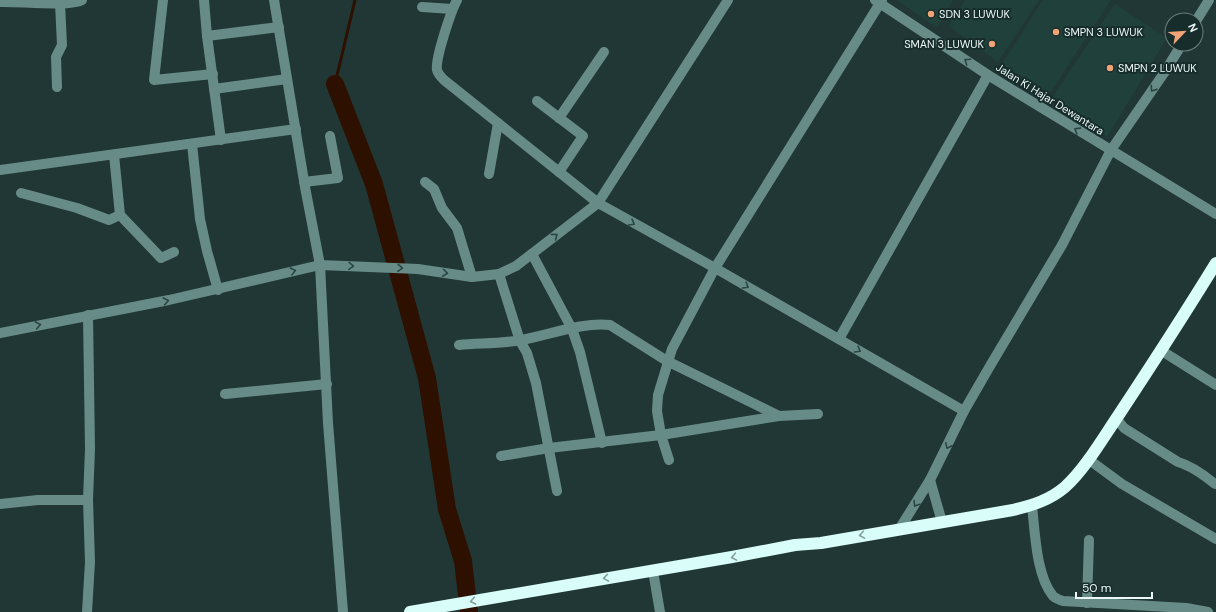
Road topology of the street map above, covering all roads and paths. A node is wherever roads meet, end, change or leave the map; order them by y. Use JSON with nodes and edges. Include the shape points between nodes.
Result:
{"nodes":[{"id":1,"x":82,"y":0,"type":"edge"},
{"id":2,"x":163,"y":0,"type":"edge"},
{"id":3,"x":204,"y":0,"type":"edge"},
{"id":4,"x":274,"y":0,"type":"edge"},
{"id":5,"x":728,"y":0,"type":"edge"},
{"id":6,"x":1209,"y":0,"type":"edge"},
{"id":7,"x":879,"y":1,"type":"edge"},
{"id":8,"x":0,"y":2,"type":"edge"},
{"id":9,"x":60,"y":3,"type":"junction"},
{"id":10,"x":436,"y":4,"type":"edge"},
{"id":11,"x":455,"y":5,"type":"edge"},
{"id":12,"x":422,"y":7,"type":"dead end"},
{"id":13,"x":1202,"y":12,"type":"edge"},
{"id":14,"x":279,"y":27,"type":"junction"},
{"id":15,"x":207,"y":36,"type":"junction"},
{"id":16,"x":604,"y":52,"type":"dead end"},
{"id":17,"x":1177,"y":52,"type":"edge"},
{"id":18,"x":213,"y":74,"type":"junction"},
{"id":19,"x":988,"y":75,"type":"junction"},
{"id":20,"x":287,"y":79,"type":"junction"},
{"id":21,"x":57,"y":87,"type":"dead end"},
{"id":22,"x":214,"y":89,"type":"junction"},
{"id":23,"x":537,"y":102,"type":"dead end"},
{"id":24,"x":559,"y":118,"type":"junction"},
{"id":25,"x":498,"y":123,"type":"junction"},
{"id":26,"x":296,"y":130,"type":"junction"},
{"id":27,"x":330,"y":136,"type":"dead end"},
{"id":28,"x":221,"y":140,"type":"junction"},
{"id":29,"x":192,"y":144,"type":"junction"},
{"id":30,"x":1111,"y":150,"type":"junction"},
{"id":31,"x":114,"y":154,"type":"junction"},
{"id":32,"x":0,"y":170,"type":"edge"},
{"id":33,"x":559,"y":172,"type":"junction"},
{"id":34,"x":489,"y":174,"type":"dead end"},
{"id":35,"x":304,"y":182,"type":"junction"},
{"id":36,"x":425,"y":182,"type":"dead end"},
{"id":37,"x":21,"y":193,"type":"dead end"},
{"id":38,"x":598,"y":203,"type":"junction"},
{"id":39,"x":1216,"y":214,"type":"edge"},
{"id":40,"x":120,"y":215,"type":"junction"},
{"id":41,"x":174,"y":252,"type":"dead end"},
{"id":42,"x":532,"y":254,"type":"junction"},
{"id":43,"x":1216,"y":263,"type":"edge"},
{"id":44,"x":320,"y":265,"type":"junction"},
{"id":45,"x":715,"y":268,"type":"junction"},
{"id":46,"x":499,"y":274,"type":"junction"},
{"id":47,"x":472,"y":276,"type":"junction"},
{"id":48,"x":218,"y":290,"type":"junction"},
{"id":49,"x":88,"y":315,"type":"junction"},
{"id":50,"x":572,"y":329,"type":"junction"},
{"id":51,"x":0,"y":332,"type":"edge"},
{"id":52,"x":839,"y":339,"type":"junction"},
{"id":53,"x":520,"y":341,"type":"junction"},
{"id":54,"x":459,"y":345,"type":"dead end"},
{"id":55,"x":1162,"y":351,"type":"junction"},
{"id":56,"x":667,"y":361,"type":"junction"},
{"id":57,"x":327,"y":384,"type":"junction"},
{"id":58,"x":1216,"y":385,"type":"edge"},
{"id":59,"x":225,"y":394,"type":"dead end"},
{"id":60,"x":964,"y":411,"type":"junction"},
{"id":61,"x":818,"y":414,"type":"dead end"},
{"id":62,"x":779,"y":416,"type":"junction"},
{"id":63,"x":1116,"y":418,"type":"junction"},
{"id":64,"x":661,"y":435,"type":"junction"},
{"id":65,"x":602,"y":443,"type":"junction"},
{"id":66,"x":549,"y":448,"type":"junction"},
{"id":67,"x":501,"y":456,"type":"dead end"},
{"id":68,"x":1088,"y":459,"type":"junction"},
{"id":69,"x":669,"y":460,"type":"dead end"},
{"id":70,"x":930,"y":480,"type":"junction"},
{"id":71,"x":1215,"y":484,"type":"dead end"},
{"id":72,"x":557,"y":491,"type":"dead end"},
{"id":73,"x":88,"y":500,"type":"junction"},
{"id":74,"x":0,"y":504,"type":"edge"},
{"id":75,"x":1032,"y":506,"type":"junction"},
{"id":76,"x":942,"y":522,"type":"junction"},
{"id":77,"x":900,"y":528,"type":"junction"},
{"id":78,"x":1216,"y":539,"type":"edge"},
{"id":79,"x":1089,"y":540,"type":"dead end"},
{"id":80,"x":653,"y":571,"type":"junction"},
{"id":81,"x":1086,"y":603,"type":"junction"},
{"id":82,"x":87,"y":612,"type":"edge"},
{"id":83,"x":343,"y":612,"type":"edge"},
{"id":84,"x":410,"y":612,"type":"edge"},
{"id":85,"x":660,"y":612,"type":"edge"},
{"id":86,"x":1208,"y":612,"type":"edge"}],
"edges":[{"from":1,"to":9,"type":"street"},
{"from":2,"to":18,"type":"street","via":[[154,80]]},
{"from":3,"to":15,"type":"street"},
{"from":4,"to":14,"type":"street"},
{"from":5,"to":38,"type":"street"},
{"from":6,"to":13,"type":"street"},
{"from":19,"to":7,"type":"street","name":"Jalan Ki Hajar Dewantara","one_way":true},
{"from":7,"to":45,"type":"street"},
{"from":8,"to":9,"type":"street"},
{"from":9,"to":21,"type":"street","via":[[62,45],[56,57]]},
{"from":10,"to":11,"type":"street"},
{"from":10,"to":12,"type":"street"},
{"from":11,"to":25,"type":"street","via":[[437,62],[437,71],[444,80]]},
{"from":14,"to":15,"type":"street"},
{"from":14,"to":20,"type":"street"},
{"from":15,"to":18,"type":"street"},
{"from":16,"to":24,"type":"street"},
{"from":17,"to":30,"type":"street","one_way":true},
{"from":18,"to":22,"type":"street"},
{"from":30,"to":19,"type":"street","name":"Jalan Ki Hajar Dewantara","one_way":true},
{"from":19,"to":52,"type":"street"},
{"from":20,"to":22,"type":"street"},
{"from":20,"to":26,"type":"street"},
{"from":22,"to":28,"type":"street"},
{"from":23,"to":24,"type":"street"},
{"from":24,"to":33,"type":"street","via":[[583,136]]},
{"from":25,"to":33,"type":"street"},
{"from":25,"to":34,"type":"street"},
{"from":26,"to":28,"type":"street"},
{"from":26,"to":35,"type":"street"},
{"from":27,"to":35,"type":"street","via":[[338,178]]},
{"from":28,"to":29,"type":"street"},
{"from":29,"to":31,"type":"street"},
{"from":29,"to":48,"type":"street","via":[[200,219]]},
{"from":30,"to":39,"type":"street","name":"Jalan Ki Hajar Dewantara"},
{"from":30,"to":60,"type":"street","via":[[1062,245]]},
{"from":31,"to":32,"type":"street"},
{"from":31,"to":40,"type":"street"},
{"from":33,"to":38,"type":"street"},
{"from":35,"to":44,"type":"street"},
{"from":36,"to":47,"type":"street","via":[[434,189],[442,208],[457,228]]},
{"from":37,"to":40,"type":"street","via":[[77,208],[109,220]]},
{"from":42,"to":38,"type":"street","one_way":true},
{"from":38,"to":45,"type":"street","one_way":true},
{"from":40,"to":41,"type":"street","via":[[161,258]]},
{"from":42,"to":46,"type":"street"},
{"from":42,"to":50,"type":"street"},
{"from":43,"to":55,"type":"highway"},
{"from":44,"to":47,"type":"street","one_way":true,"via":[[418,269]]},
{"from":48,"to":44,"type":"street","one_way":true},
{"from":44,"to":57,"type":"street"},
{"from":45,"to":52,"type":"street","one_way":true},
{"from":45,"to":56,"type":"street"},
{"from":46,"to":47,"type":"street"},
{"from":46,"to":53,"type":"street"},
{"from":49,"to":48,"type":"street","one_way":true},
{"from":51,"to":49,"type":"street","one_way":true},
{"from":49,"to":73,"type":"street"},
{"from":50,"to":53,"type":"street"},
{"from":50,"to":56,"type":"street","via":[[610,325]]},
{"from":50,"to":65,"type":"street"},
{"from":52,"to":60,"type":"street","one_way":true},
{"from":53,"to":54,"type":"street"},
{"from":53,"to":66,"type":"street","via":[[530,360]]},
{"from":55,"to":58,"type":"street"},
{"from":55,"to":63,"type":"highway"},
{"from":56,"to":62,"type":"street"},
{"from":56,"to":64,"type":"street","via":[[658,394],[657,411]]},
{"from":57,"to":59,"type":"street"},
{"from":57,"to":83,"type":"street"},
{"from":60,"to":70,"type":"street","one_way":true},
{"from":61,"to":62,"type":"street"},
{"from":62,"to":64,"type":"street"},
{"from":63,"to":68,"type":"highway"},
{"from":63,"to":71,"type":"street","via":[[1124,428]]},
{"from":64,"to":65,"type":"street"},
{"from":64,"to":69,"type":"street"},
{"from":65,"to":66,"type":"street"},
{"from":66,"to":67,"type":"street"},
{"from":66,"to":72,"type":"street"},
{"from":68,"to":75,"type":"highway","via":[[1066,486]]},
{"from":68,"to":78,"type":"street","via":[[1122,484]]},
{"from":70,"to":76,"type":"street"},
{"from":70,"to":77,"type":"street","one_way":true},
{"from":73,"to":74,"type":"street","via":[[38,500]]},
{"from":73,"to":82,"type":"street","via":[[90,562]]},
{"from":75,"to":76,"type":"highway"},
{"from":75,"to":81,"type":"street","via":[[1039,564],[1047,588],[1054,597],[1063,601]]},
{"from":76,"to":77,"type":"highway"},
{"from":77,"to":80,"type":"highway","one_way":true},
{"from":79,"to":81,"type":"street"},
{"from":80,"to":84,"type":"highway","one_way":true},
{"from":80,"to":85,"type":"street"},
{"from":81,"to":86,"type":"street","via":[[1186,608]]}]}
